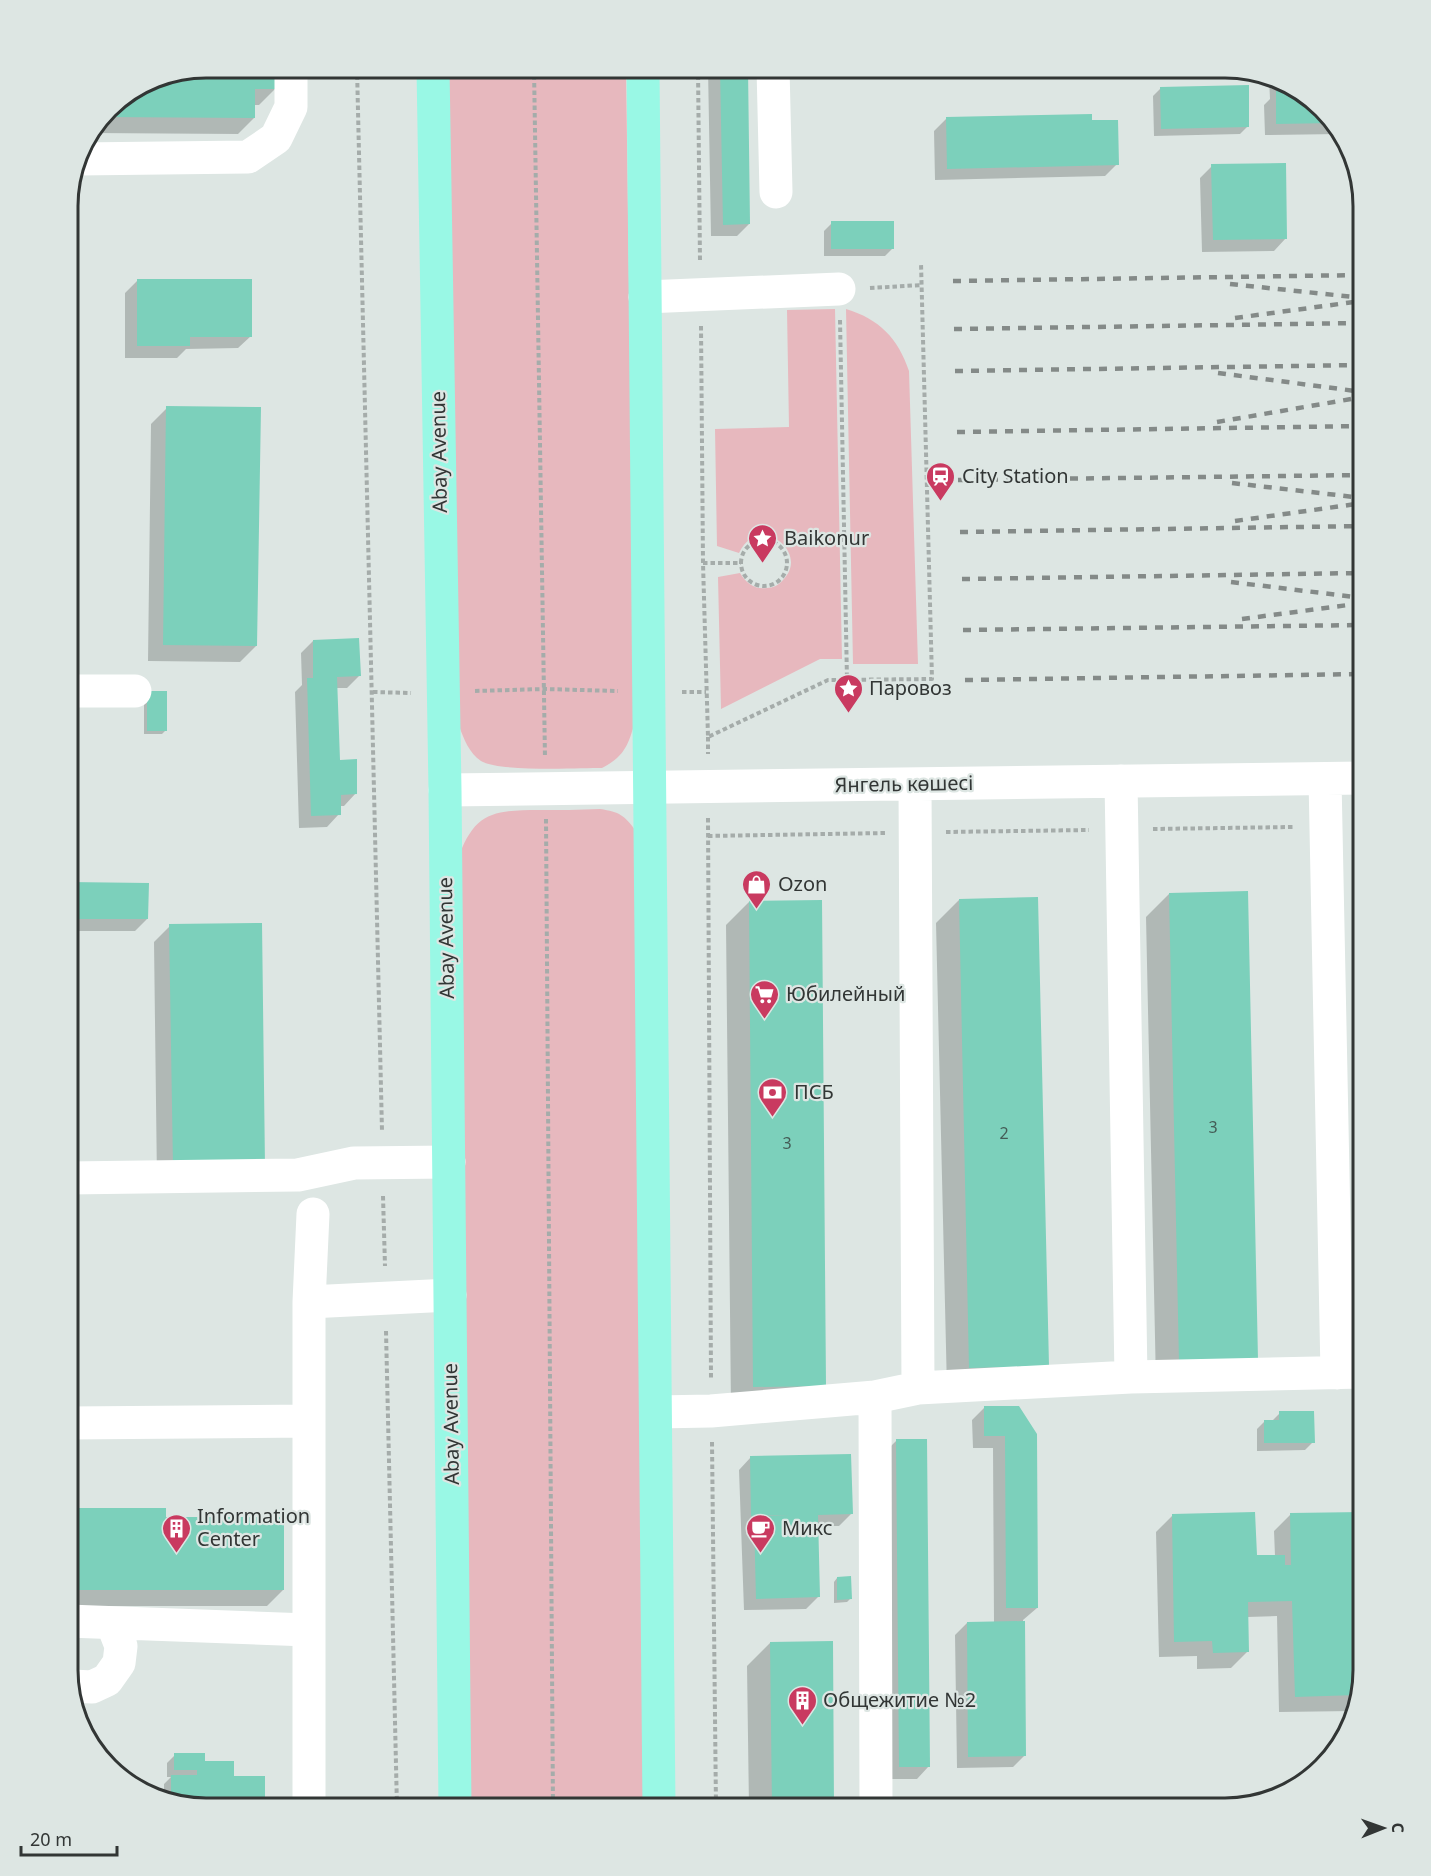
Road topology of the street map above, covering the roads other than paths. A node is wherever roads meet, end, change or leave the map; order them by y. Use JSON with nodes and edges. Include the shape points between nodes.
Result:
{"nodes":[{"id":1,"x":291,"y":78,"type":"edge"},
{"id":2,"x":433,"y":78,"type":"edge"},
{"id":3,"x":643,"y":78,"type":"edge"},
{"id":4,"x":773,"y":78,"type":"edge"},
{"id":5,"x":87,"y":159,"type":"edge"},
{"id":6,"x":776,"y":192,"type":"dead end"},
{"id":7,"x":839,"y":290,"type":"road end"},
{"id":8,"x":645,"y":297,"type":"junction"},
{"id":9,"x":78,"y":691,"type":"edge"},
{"id":10,"x":135,"y":691,"type":"dead end"},
{"id":11,"x":1353,"y":778,"type":"edge"},
{"id":12,"x":1325,"y":779,"type":"junction"},
{"id":13,"x":1121,"y":782,"type":"junction"},
{"id":14,"x":915,"y":784,"type":"junction"},
{"id":15,"x":650,"y":788,"type":"junction"},
{"id":16,"x":445,"y":790,"type":"junction"},
{"id":17,"x":449,"y":1162,"type":"junction"},
{"id":18,"x":78,"y":1178,"type":"edge"},
{"id":19,"x":312,"y":1214,"type":"dead end"},
{"id":20,"x":450,"y":1295,"type":"junction"},
{"id":21,"x":309,"y":1302,"type":"junction"},
{"id":22,"x":1350,"y":1373,"type":"edge"},
{"id":23,"x":1131,"y":1377,"type":"junction"},
{"id":24,"x":918,"y":1388,"type":"junction"},
{"id":25,"x":874,"y":1397,"type":"junction"},
{"id":26,"x":656,"y":1412,"type":"junction"},
{"id":27,"x":309,"y":1421,"type":"junction"},
{"id":28,"x":78,"y":1423,"type":"edge"},
{"id":29,"x":78,"y":1621,"type":"edge"},
{"id":30,"x":112,"y":1623,"type":"junction"},
{"id":31,"x":309,"y":1630,"type":"junction"},
{"id":32,"x":79,"y":1686,"type":"edge"},
{"id":33,"x":309,"y":1798,"type":"edge"},
{"id":34,"x":455,"y":1798,"type":"edge"},
{"id":35,"x":659,"y":1798,"type":"edge"},
{"id":36,"x":876,"y":1798,"type":"edge"}],
"edges":[{"from":1,"to":5,"type":"street","via":[[291,107],[276,138],[248,157]]},
{"from":2,"to":16,"type":"main road","name":"Abay Avenue"},
{"from":3,"to":8,"type":"main road"},
{"from":4,"to":6,"type":"street"},
{"from":7,"to":8,"type":"street"},
{"from":8,"to":15,"type":"main road"},
{"from":9,"to":10,"type":"street"},
{"from":11,"to":12,"type":"street","name":"Янгель көшесі"},
{"from":12,"to":13,"type":"street","name":"Янгель көшесі"},
{"from":12,"to":22,"type":"street"},
{"from":13,"to":14,"type":"street","name":"Янгель көшесі"},
{"from":13,"to":23,"type":"street"},
{"from":14,"to":15,"type":"street","name":"Янгель көшесі"},
{"from":14,"to":24,"type":"street"},
{"from":15,"to":16,"type":"street","name":"Янгель көшесі"},
{"from":15,"to":26,"type":"main road"},
{"from":16,"to":17,"type":"main road","name":"Abay Avenue"},
{"from":17,"to":18,"type":"street","via":[[354,1163],[298,1175]]},
{"from":17,"to":20,"type":"main road","name":"Abay Avenue"},
{"from":19,"to":21,"type":"street"},
{"from":20,"to":21,"type":"street"},
{"from":20,"to":34,"type":"main road","name":"Abay Avenue"},
{"from":21,"to":27,"type":"street"},
{"from":22,"to":23,"type":"street"},
{"from":23,"to":24,"type":"street"},
{"from":24,"to":25,"type":"street"},
{"from":25,"to":26,"type":"street"},
{"from":25,"to":36,"type":"street"},
{"from":26,"to":35,"type":"main road"},
{"from":27,"to":28,"type":"street"},
{"from":27,"to":31,"type":"street"},
{"from":29,"to":30,"type":"street"},
{"from":30,"to":31,"type":"street"},
{"from":30,"to":32,"type":"street","via":[[121,1646],[119,1663],[107,1680],[92,1687]]},
{"from":31,"to":33,"type":"street"}]}
